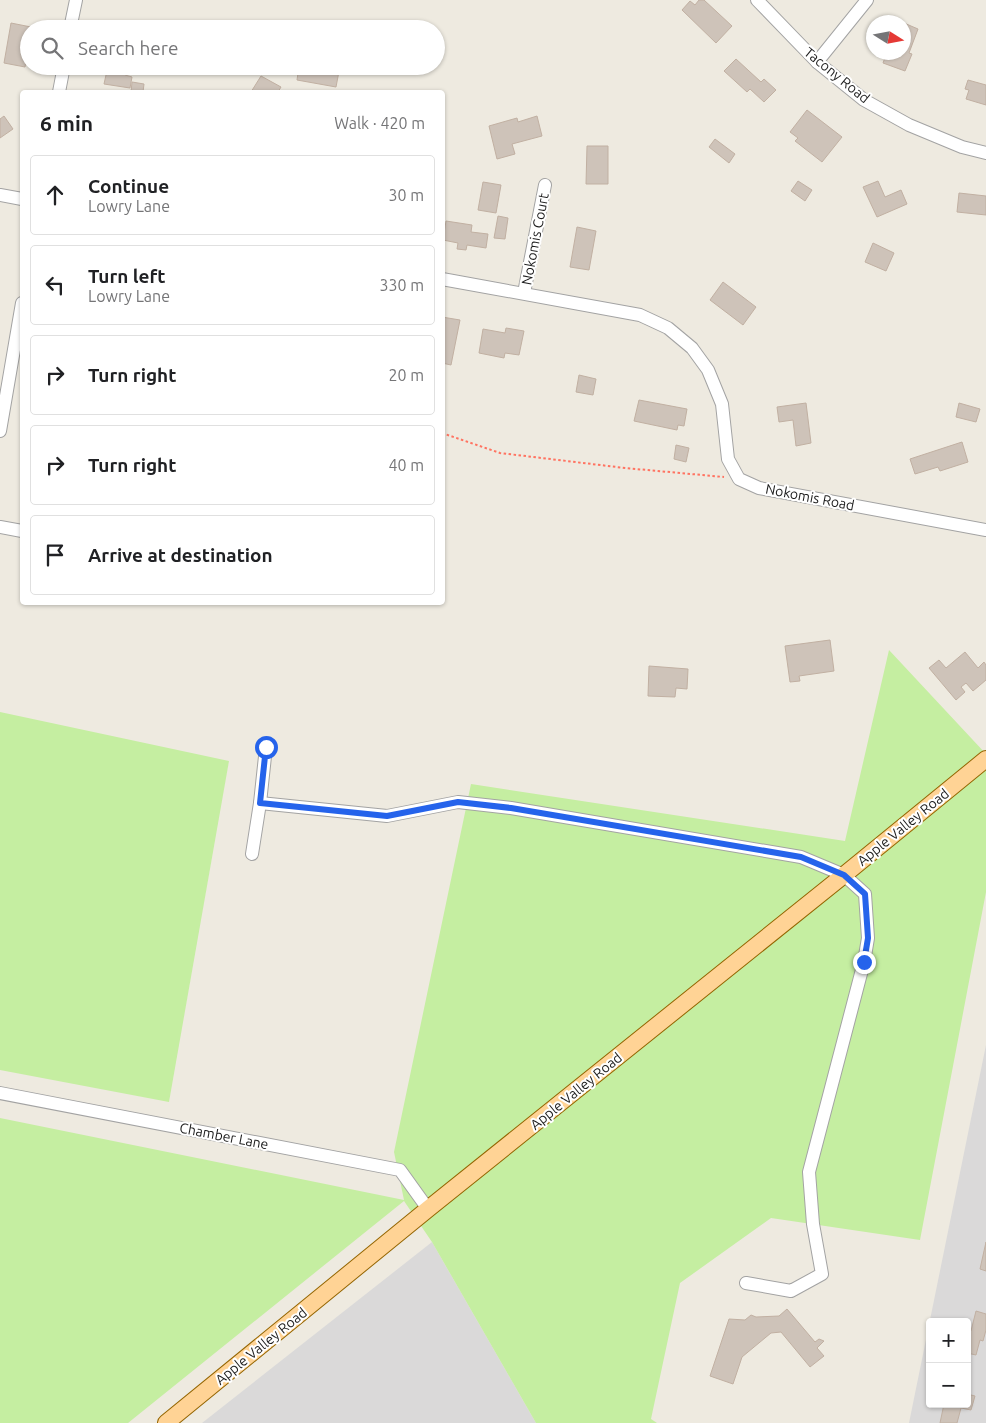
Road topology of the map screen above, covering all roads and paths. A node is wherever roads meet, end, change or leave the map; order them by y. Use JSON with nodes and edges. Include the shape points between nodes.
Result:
{"nodes":[{"id":1,"x":76,"y":0,"type":"edge"},
{"id":2,"x":757,"y":0,"type":"edge"},
{"id":3,"x":867,"y":0,"type":"edge"},
{"id":4,"x":72,"y":20,"type":"edge"},
{"id":5,"x":817,"y":62,"type":"junction"},
{"id":6,"x":62,"y":75,"type":"edge"},
{"id":7,"x":59,"y":90,"type":"edge"},
{"id":8,"x":986,"y":153,"type":"edge"},
{"id":9,"x":545,"y":185,"type":"dead end"},
{"id":10,"x":0,"y":195,"type":"edge"},
{"id":11,"x":20,"y":199,"type":"edge"},
{"id":12,"x":445,"y":280,"type":"edge"},
{"id":13,"x":524,"y":294,"type":"junction"},
{"id":14,"x":20,"y":327,"type":"edge"},
{"id":15,"x":18,"y":351,"type":"edge"},
{"id":16,"x":0,"y":431,"type":"edge"},
{"id":17,"x":445,"y":435,"type":"edge"},
{"id":18,"x":739,"y":478,"type":"junction"},
{"id":19,"x":0,"y":527,"type":"edge"},
{"id":20,"x":986,"y":530,"type":"edge"},
{"id":21,"x":20,"y":531,"type":"edge"},
{"id":22,"x":266,"y":747,"type":"dead end"},
{"id":23,"x":986,"y":759,"type":"edge"},
{"id":24,"x":260,"y":803,"type":"junction"},
{"id":25,"x":252,"y":854,"type":"dead end"},
{"id":26,"x":844,"y":875,"type":"junction"},
{"id":27,"x":0,"y":1093,"type":"edge"},
{"id":28,"x":428,"y":1209,"type":"junction"},
{"id":29,"x":746,"y":1283,"type":"dead end"},
{"id":30,"x":166,"y":1423,"type":"edge"}],
"edges":[{"from":1,"to":4,"type":"street"},
{"from":2,"to":5,"type":"street","name":"Tacony Road"},
{"from":3,"to":5,"type":"street"},
{"from":5,"to":8,"type":"street","name":"Tacony Road","via":[[864,100],[909,125],[962,147]]},
{"from":6,"to":7,"type":"street"},
{"from":9,"to":13,"type":"street","name":"Nokomis Court"},
{"from":10,"to":11,"type":"street"},
{"from":12,"to":13,"type":"street"},
{"from":13,"to":18,"type":"street","via":[[640,315],[668,328],[692,348],[708,370],[722,404],[728,460]]},
{"from":14,"to":15,"type":"street"},
{"from":15,"to":16,"type":"street"},
{"from":17,"to":18,"type":"path","via":[[500,453]]},
{"from":18,"to":20,"type":"street","name":"Nokomis Road","via":[[759,488]]},
{"from":19,"to":21,"type":"street"},
{"from":22,"to":24,"type":"street"},
{"from":23,"to":26,"type":"main road","name":"Apple Valley Road"},
{"from":24,"to":25,"type":"street"},
{"from":24,"to":26,"type":"street","via":[[387,816],[458,802],[511,808],[801,857]]},
{"from":26,"to":28,"type":"main road","name":"Apple Valley Road"},
{"from":26,"to":29,"type":"street","via":[[865,894],[868,938],[809,1172],[813,1224],[822,1274],[791,1290]]},
{"from":27,"to":28,"type":"street","name":"Chamber Lane","via":[[400,1170]]},
{"from":28,"to":30,"type":"main road","name":"Apple Valley Road"}]}
